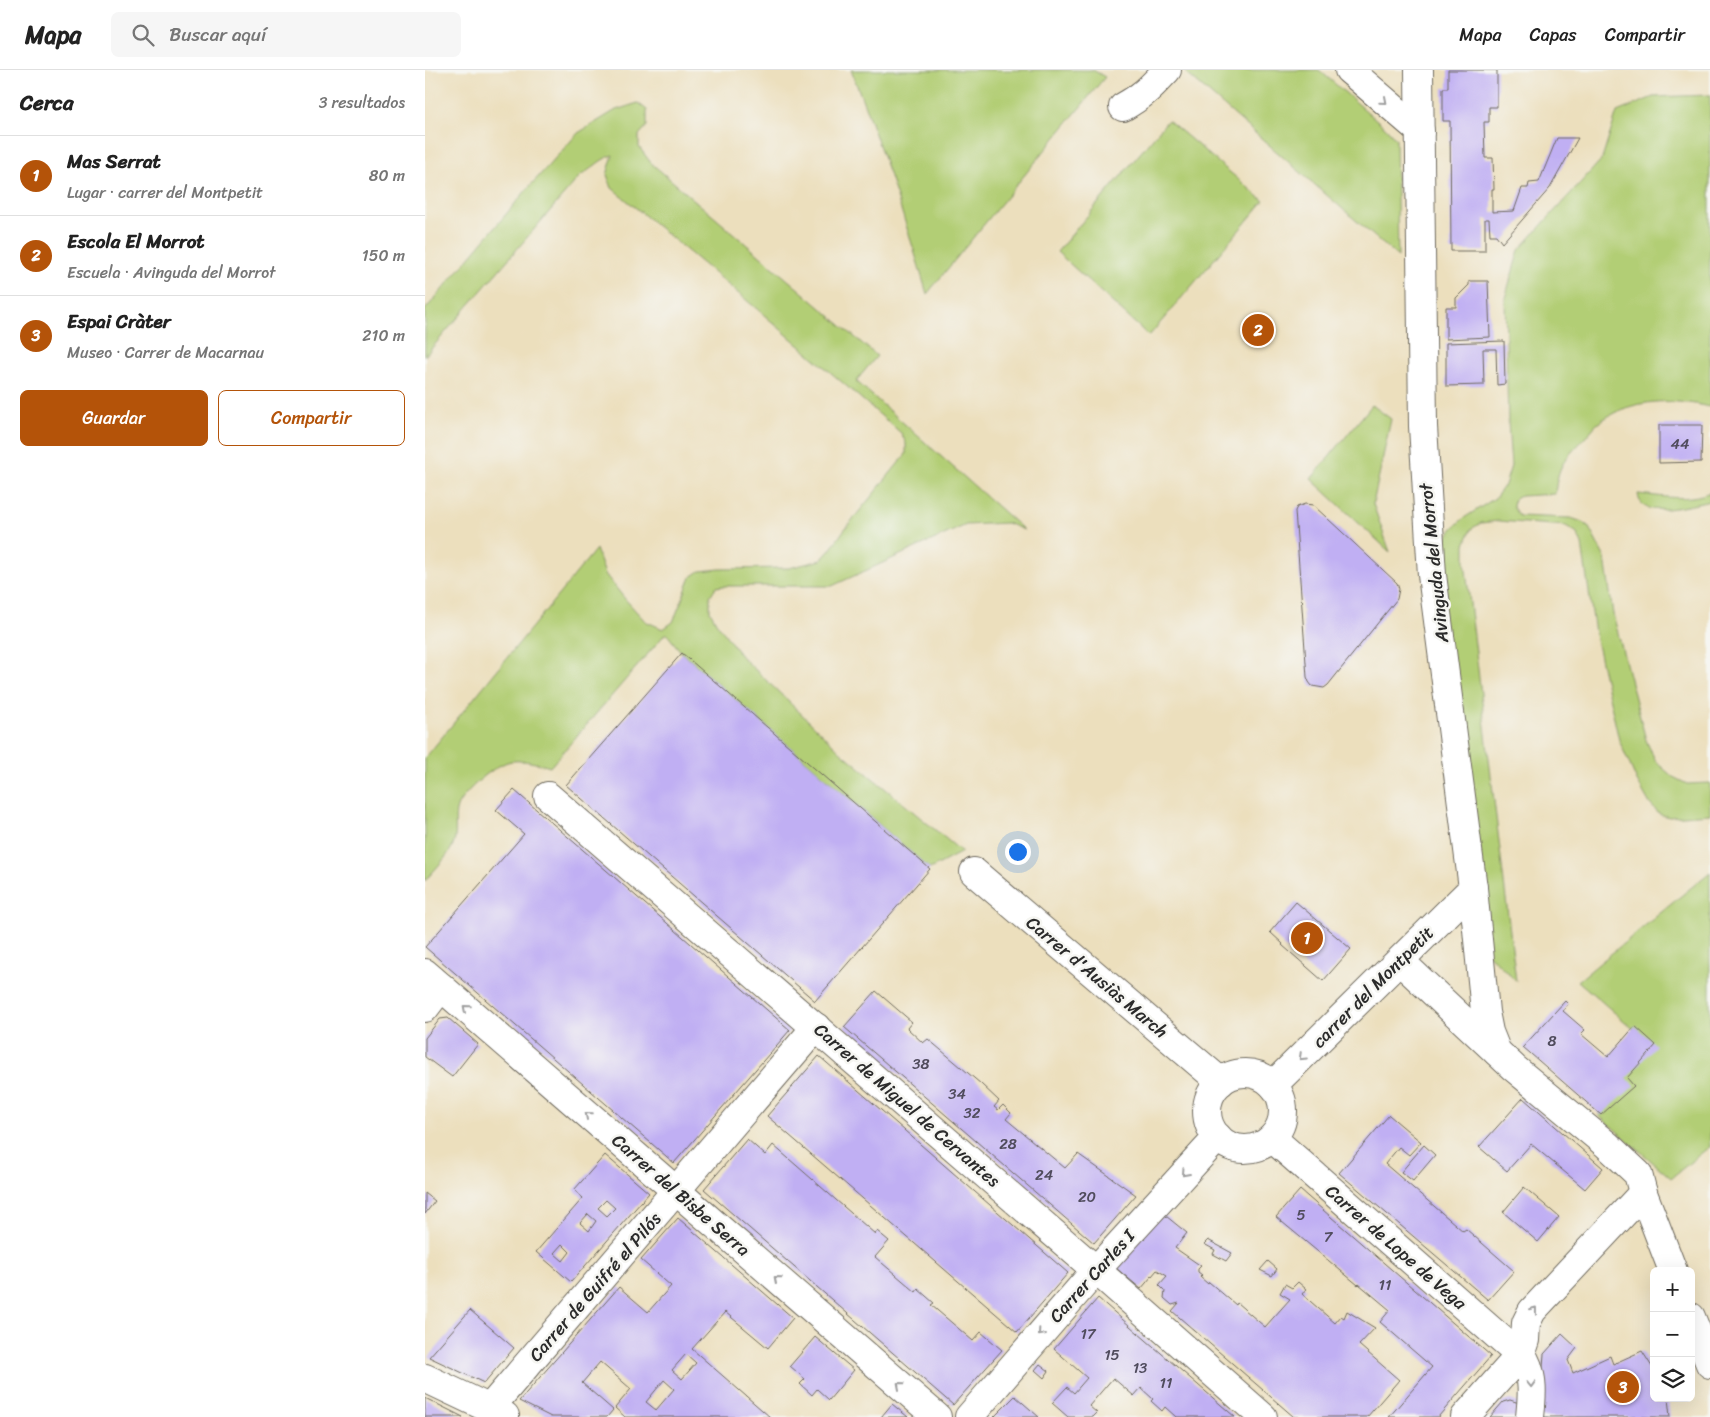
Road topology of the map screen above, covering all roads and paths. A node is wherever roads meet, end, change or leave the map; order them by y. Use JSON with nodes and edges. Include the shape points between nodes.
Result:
{"nodes":[{"id":1,"x":1167,"y":70,"type":"edge"},
{"id":2,"x":1349,"y":70,"type":"edge"},
{"id":3,"x":1419,"y":70,"type":"edge"},
{"id":4,"x":1123,"y":107,"type":"dead end"},
{"id":5,"x":1420,"y":131,"type":"junction"},
{"id":6,"x":548,"y":796,"type":"dead end"},
{"id":7,"x":973,"y":872,"type":"dead end"},
{"id":8,"x":1473,"y":888,"type":"junction"},
{"id":9,"x":1400,"y":961,"type":"junction"},
{"id":10,"x":433,"y":980,"type":"edge"},
{"id":11,"x":425,"y":1008,"type":"edge"},
{"id":12,"x":817,"y":1027,"type":"junction"},
{"id":13,"x":1497,"y":1052,"type":"junction"},
{"id":14,"x":1221,"y":1082,"type":"junction"},
{"id":15,"x":1273,"y":1085,"type":"junction"},
{"id":16,"x":1218,"y":1137,"type":"junction"},
{"id":17,"x":1272,"y":1138,"type":"junction"},
{"id":18,"x":677,"y":1192,"type":"junction"},
{"id":19,"x":1643,"y":1193,"type":"junction"},
{"id":20,"x":1671,"y":1267,"type":"edge"},
{"id":21,"x":1096,"y":1270,"type":"junction"},
{"id":22,"x":1695,"y":1327,"type":"edge"},
{"id":23,"x":1520,"y":1355,"type":"junction"},
{"id":24,"x":1710,"y":1364,"type":"edge"},
{"id":25,"x":425,"y":1378,"type":"edge"},
{"id":26,"x":498,"y":1413,"type":"edge"},
{"id":27,"x":937,"y":1417,"type":"edge"},
{"id":28,"x":969,"y":1417,"type":"edge"},
{"id":29,"x":1263,"y":1417,"type":"edge"},
{"id":30,"x":1465,"y":1417,"type":"edge"},
{"id":31,"x":1530,"y":1417,"type":"edge"}],
"edges":[{"from":1,"to":4,"type":"street","via":[[1141,97]]},
{"from":2,"to":5,"type":"street","one_way":true},
{"from":3,"to":5,"type":"street","name":"Avinguda del Morrot"},
{"from":5,"to":8,"type":"street","name":"Avinguda del Morrot","via":[[1423,426],[1432,575]]},
{"from":6,"to":12,"type":"street","name":"Carrer de Miguel de Cervantes"},
{"from":7,"to":14,"type":"street","name":"Carrer d'Ausiàs March"},
{"from":8,"to":9,"type":"street","name":"carrer del Montpetit"},
{"from":8,"to":13,"type":"street","name":"Avinguda del Morrot","via":[[1485,1012]]},
{"from":9,"to":13,"type":"street","name":"Avinguda del Morrot"},
{"from":9,"to":15,"type":"street","name":"carrer del Montpetit","one_way":true},
{"from":10,"to":11,"type":"street"},
{"from":18,"to":10,"type":"street","name":"Carrer del Bisbe Serra","one_way":true},
{"from":12,"to":18,"type":"street","name":"Carrer de Guifré el Pilós"},
{"from":12,"to":21,"type":"street","name":"Carrer de Miguel de Cervantes"},
{"from":13,"to":19,"type":"street","name":"Avinguda del Morrot","via":[[1629,1165],[1638,1174]]},
{"from":14,"to":15,"type":"street","via":[[1242,1073],[1264,1078]]},
{"from":14,"to":16,"type":"street","via":[[1213,1091],[1207,1109],[1211,1127]]},
{"from":15,"to":17,"type":"street","via":[[1283,1106],[1282,1118]]},
{"from":16,"to":17,"type":"street","via":[[1227,1145],[1239,1148],[1262,1145]]},
{"from":16,"to":21,"type":"street","name":"Carrer Carles I","one_way":true},
{"from":17,"to":23,"type":"street","name":"Carrer de Lope de Vega"},
{"from":18,"to":26,"type":"street","name":"Carrer de Guifré el Pilós"},
{"from":27,"to":18,"type":"street","name":"Carrer del Bisbe Serra","one_way":true},
{"from":19,"to":20,"type":"street","name":"Avinguda del Morrot"},
{"from":23,"to":19,"type":"street","one_way":true,"via":[[1526,1323],[1532,1311]]},
{"from":21,"to":28,"type":"street","name":"Carrer Carles I","one_way":true},
{"from":21,"to":29,"type":"street","name":"Carrer de Miguel de Cervantes"},
{"from":22,"to":24,"type":"street"},
{"from":23,"to":30,"type":"street"},
{"from":23,"to":31,"type":"street","one_way":true,"via":[[1530,1370]]},
{"from":25,"to":26,"type":"street"}]}
